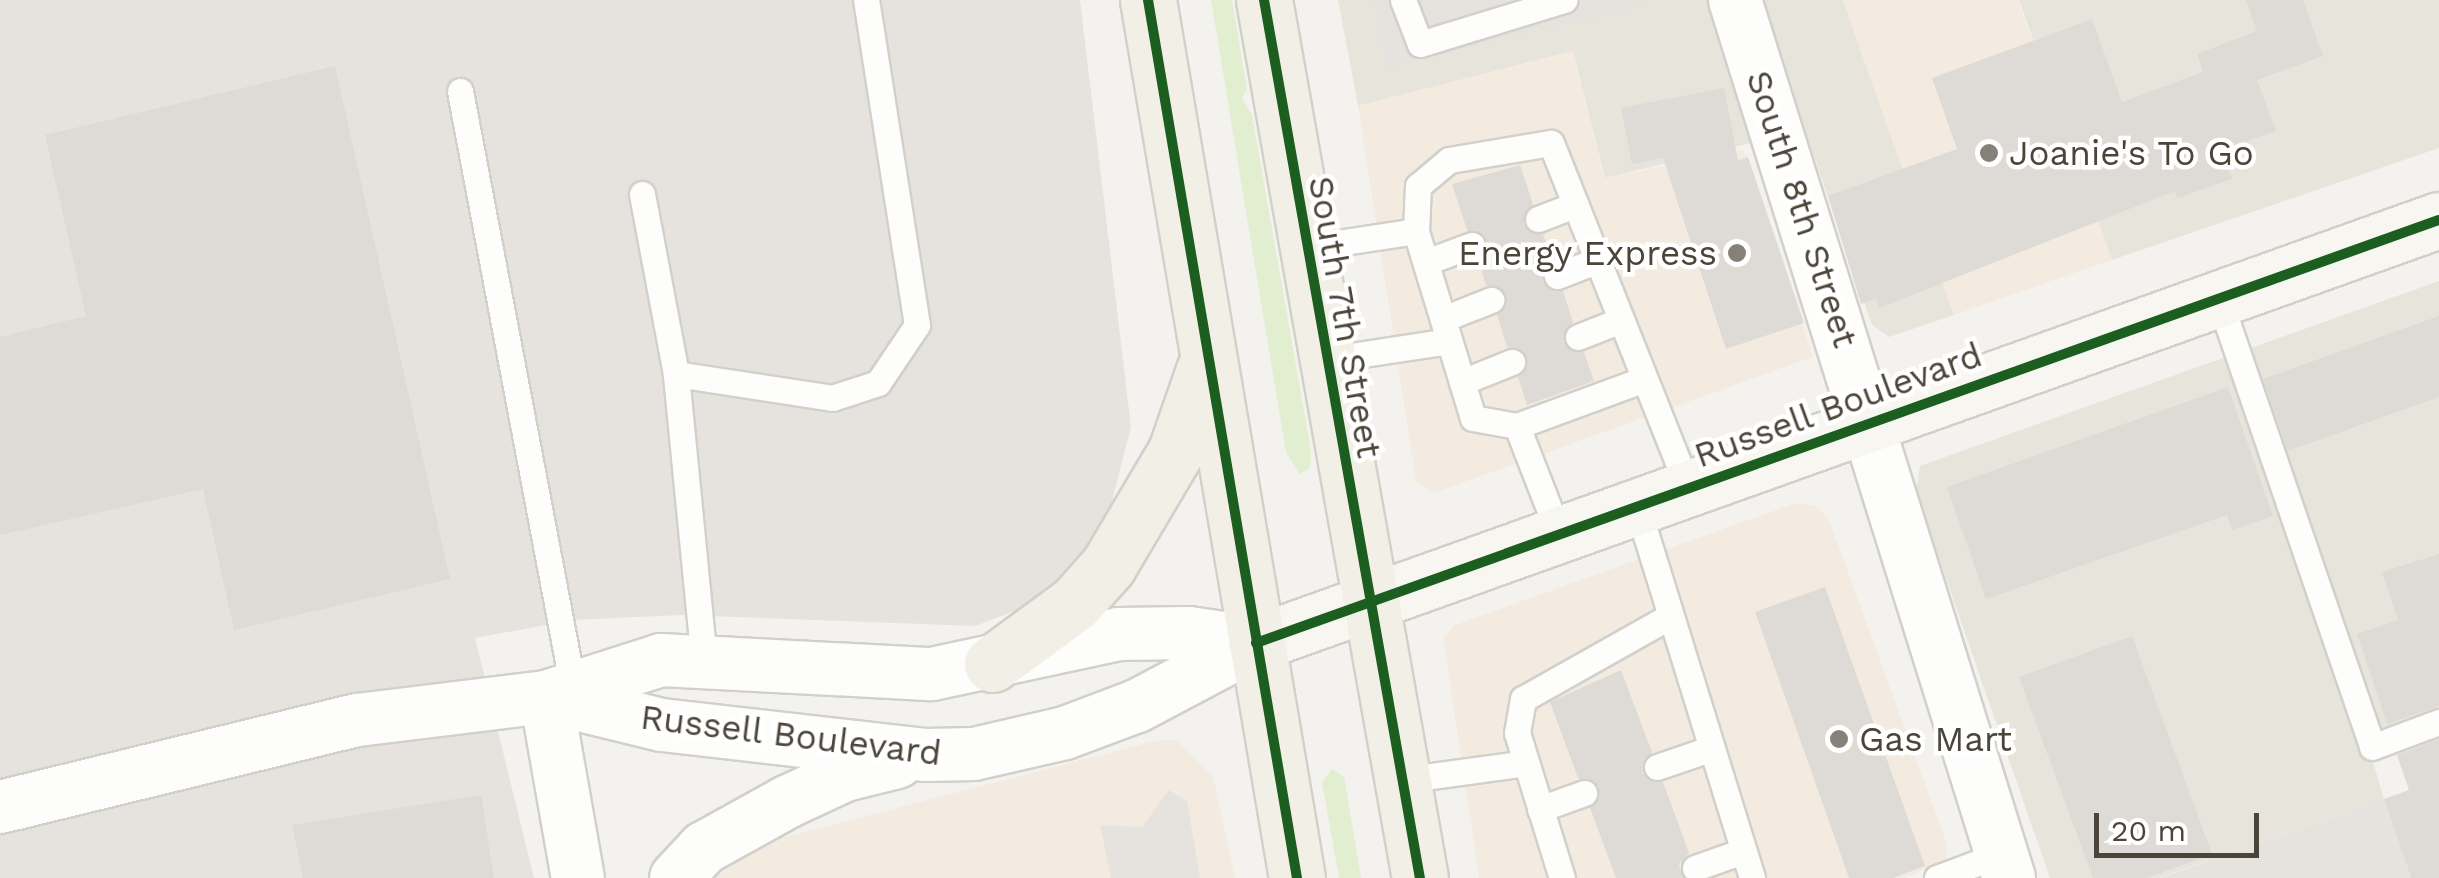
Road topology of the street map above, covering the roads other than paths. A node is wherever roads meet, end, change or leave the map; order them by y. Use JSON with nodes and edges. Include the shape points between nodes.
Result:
{"nodes":[{"id":1,"x":866,"y":0,"type":"edge"},
{"id":2,"x":1148,"y":0,"type":"edge"},
{"id":3,"x":1264,"y":0,"type":"edge"},
{"id":4,"x":1402,"y":0,"type":"edge"},
{"id":5,"x":1564,"y":0,"type":"edge"},
{"id":6,"x":1735,"y":0,"type":"edge"},
{"id":7,"x":460,"y":92,"type":"dead end"},
{"id":8,"x":642,"y":194,"type":"dead end"},
{"id":9,"x":1575,"y":205,"type":"junction"},
{"id":10,"x":1538,"y":220,"type":"dead end"},
{"id":11,"x":2439,"y":220,"type":"edge"},
{"id":12,"x":1416,"y":231,"type":"junction"},
{"id":13,"x":1472,"y":245,"type":"dead end"},
{"id":14,"x":1304,"y":248,"type":"junction"},
{"id":15,"x":1598,"y":260,"type":"junction"},
{"id":16,"x":1426,"y":262,"type":"junction"},
{"id":17,"x":1557,"y":276,"type":"dead end"},
{"id":18,"x":2219,"y":299,"type":"junction"},
{"id":19,"x":1491,"y":300,"type":"dead end"},
{"id":20,"x":1621,"y":320,"type":"junction"},
{"id":21,"x":1446,"y":330,"type":"junction"},
{"id":22,"x":1578,"y":337,"type":"dead end"},
{"id":23,"x":1324,"y":360,"type":"junction"},
{"id":24,"x":1207,"y":362,"type":"junction"},
{"id":25,"x":1512,"y":362,"type":"dead end"},
{"id":26,"x":676,"y":374,"type":"junction"},
{"id":27,"x":1645,"y":378,"type":"junction"},
{"id":28,"x":1462,"y":382,"type":"junction"},
{"id":29,"x":1871,"y":423,"type":"junction"},
{"id":30,"x":1517,"y":426,"type":"junction"},
{"id":31,"x":1688,"y":488,"type":"junction"},
{"id":32,"x":1637,"y":506,"type":"junction"},
{"id":33,"x":1559,"y":534,"type":"junction"},
{"id":34,"x":1369,"y":601,"type":"junction"},
{"id":35,"x":1667,"y":618,"type":"junction"},
{"id":36,"x":1256,"y":642,"type":"junction"},
{"id":37,"x":704,"y":662,"type":"junction"},
{"id":38,"x":992,"y":664,"type":"junction"},
{"id":39,"x":559,"y":692,"type":"junction"},
{"id":40,"x":2439,"y":722,"type":"edge"},
{"id":41,"x":1710,"y":750,"type":"junction"},
{"id":42,"x":926,"y":755,"type":"junction"},
{"id":43,"x":1526,"y":763,"type":"junction"},
{"id":44,"x":1657,"y":766,"type":"dead end"},
{"id":45,"x":1402,"y":780,"type":"junction"},
{"id":46,"x":1584,"y":793,"type":"dead end"},
{"id":47,"x":0,"y":806,"type":"edge"},
{"id":48,"x":1540,"y":809,"type":"junction"},
{"id":49,"x":1744,"y":851,"type":"junction"},
{"id":50,"x":2005,"y":866,"type":"edge"},
{"id":51,"x":1695,"y":868,"type":"dead end"},
{"id":52,"x":578,"y":878,"type":"edge"},
{"id":53,"x":676,"y":878,"type":"edge"},
{"id":54,"x":1298,"y":878,"type":"edge"},
{"id":55,"x":1420,"y":878,"type":"edge"},
{"id":56,"x":1562,"y":878,"type":"edge"},
{"id":57,"x":1752,"y":878,"type":"edge"},
{"id":58,"x":1936,"y":878,"type":"edge"}],
"edges":[{"from":1,"to":26,"type":"lane","via":[[917,325],[878,383],[832,398]]},
{"from":2,"to":24,"type":"main road"},
{"from":3,"to":14,"type":"main road","name":"South 7th Street"},
{"from":4,"to":5,"type":"lane","via":[[1420,44]]},
{"from":6,"to":29,"type":"street","name":"South 8th Street"},
{"from":7,"to":39,"type":"lane"},
{"from":8,"to":26,"type":"lane"},
{"from":9,"to":10,"type":"lane"},
{"from":9,"to":12,"type":"lane","via":[[1550,143],[1449,160],[1418,186]]},
{"from":9,"to":15,"type":"lane"},
{"from":11,"to":18,"type":"main road","name":"Russell Boulevard"},
{"from":12,"to":14,"type":"lane"},
{"from":12,"to":16,"type":"lane"},
{"from":13,"to":16,"type":"lane"},
{"from":14,"to":23,"type":"main road","name":"South 7th Street"},
{"from":15,"to":17,"type":"lane"},
{"from":15,"to":20,"type":"lane"},
{"from":16,"to":21,"type":"lane"},
{"from":18,"to":29,"type":"main road","name":"Russell Boulevard"},
{"from":18,"to":40,"type":"lane","via":[[2372,748]]},
{"from":19,"to":21,"type":"lane"},
{"from":20,"to":22,"type":"lane"},
{"from":20,"to":27,"type":"lane"},
{"from":21,"to":23,"type":"lane"},
{"from":21,"to":28,"type":"lane"},
{"from":23,"to":34,"type":"main road","name":"South 7th Street"},
{"from":24,"to":36,"type":"main road"},
{"from":24,"to":38,"type":"main road","via":[[1176,450],[1108,566],[1075,603]]},
{"from":25,"to":28,"type":"lane"},
{"from":26,"to":37,"type":"lane"},
{"from":27,"to":30,"type":"lane"},
{"from":27,"to":31,"type":"lane"},
{"from":28,"to":30,"type":"lane","via":[[1473,418]]},
{"from":29,"to":31,"type":"main road","name":"Russell Boulevard"},
{"from":29,"to":50,"type":"street","name":"South 8th Street"},
{"from":30,"to":33,"type":"lane"},
{"from":31,"to":32,"type":"main road","name":"Russell Boulevard"},
{"from":32,"to":33,"type":"main road","name":"Russell Boulevard"},
{"from":32,"to":35,"type":"lane"},
{"from":33,"to":34,"type":"main road","name":"Russell Boulevard"},
{"from":34,"to":36,"type":"main road","name":"Russell Boulevard"},
{"from":34,"to":45,"type":"main road","name":"South 7th Street"},
{"from":35,"to":41,"type":"lane"},
{"from":35,"to":43,"type":"lane","via":[[1523,698],[1517,733]]},
{"from":36,"to":38,"type":"street","name":"Russell Boulevard","via":[[1189,633],[1119,634]]},
{"from":36,"to":42,"type":"street","name":"Russell Boulevard","via":[[1179,687],[1065,732],[974,754]]},
{"from":36,"to":54,"type":"main road"},
{"from":37,"to":38,"type":"street","name":"Russell Boulevard","via":[[880,675]]},
{"from":37,"to":39,"type":"street","name":"Russell Boulevard","via":[[662,660]]},
{"from":39,"to":42,"type":"street","name":"Russell Boulevard","via":[[662,725]]},
{"from":39,"to":47,"type":"street","name":"Russell Boulevard","via":[[358,720]]},
{"from":39,"to":52,"type":"street"},
{"from":41,"to":44,"type":"lane"},
{"from":41,"to":49,"type":"lane"},
{"from":42,"to":53,"type":"street","via":[[844,776],[787,802],[704,848]]},
{"from":43,"to":45,"type":"lane"},
{"from":43,"to":48,"type":"lane"},
{"from":45,"to":55,"type":"main road","name":"South 7th Street"},
{"from":46,"to":48,"type":"lane"},
{"from":48,"to":56,"type":"lane"},
{"from":49,"to":51,"type":"lane"},
{"from":49,"to":57,"type":"lane"},
{"from":50,"to":58,"type":"lane"}]}
